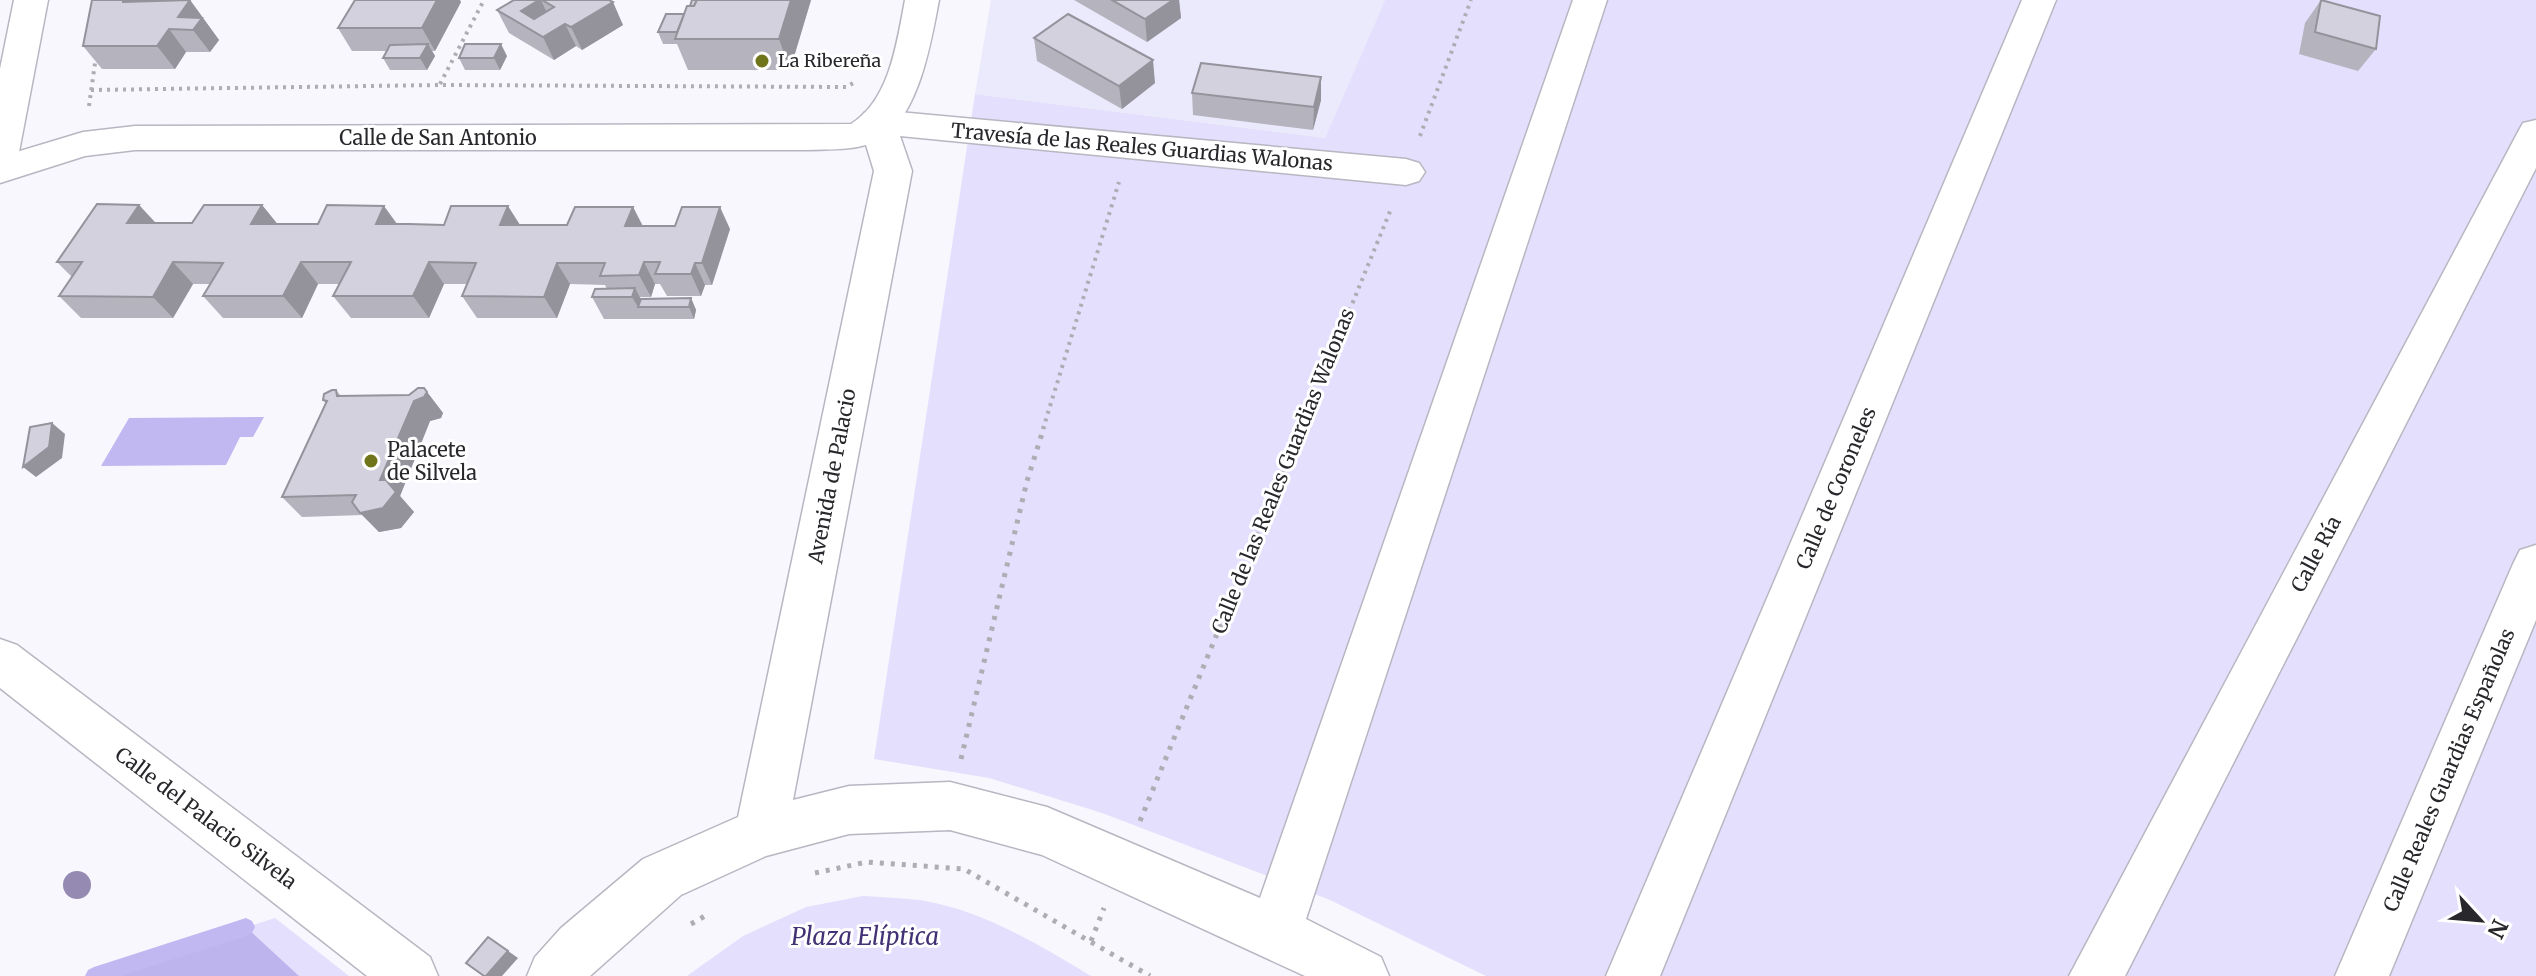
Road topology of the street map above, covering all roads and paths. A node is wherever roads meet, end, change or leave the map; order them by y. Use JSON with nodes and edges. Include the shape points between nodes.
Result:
{"nodes":[{"id":1,"x":31,"y":0,"type":"edge"},
{"id":2,"x":484,"y":0,"type":"edge"},
{"id":3,"x":922,"y":0,"type":"edge"},
{"id":4,"x":1471,"y":0,"type":"edge"},
{"id":5,"x":1590,"y":0,"type":"edge"},
{"id":6,"x":2039,"y":0,"type":"edge"},
{"id":7,"x":98,"y":45,"type":"edge"},
{"id":8,"x":440,"y":85,"type":"junction"},
{"id":9,"x":91,"y":90,"type":"junction"},
{"id":10,"x":889,"y":104,"type":"junction"},
{"id":11,"x":2536,"y":132,"type":"edge"},
{"id":12,"x":83,"y":144,"type":"junction"},
{"id":13,"x":1130,"y":146,"type":"junction"},
{"id":14,"x":0,"y":157,"type":"edge"},
{"id":15,"x":0,"y":170,"type":"edge"},
{"id":16,"x":1406,"y":172,"type":"junction"},
{"id":17,"x":2536,"y":564,"type":"edge"},
{"id":18,"x":0,"y":660,"type":"edge"},
{"id":19,"x":950,"y":806,"type":"junction"},
{"id":20,"x":761,"y":833,"type":"junction"},
{"id":21,"x":1122,"y":864,"type":"junction"},
{"id":22,"x":806,"y":875,"type":"dead end"},
{"id":23,"x":722,"y":906,"type":"dead end"},
{"id":24,"x":684,"y":928,"type":"dead end"},
{"id":25,"x":1275,"y":932,"type":"junction"},
{"id":26,"x":1091,"y":941,"type":"junction"},
{"id":27,"x":411,"y":976,"type":"edge"},
{"id":28,"x":554,"y":976,"type":"edge"},
{"id":29,"x":1150,"y":976,"type":"edge"},
{"id":30,"x":1362,"y":976,"type":"edge"},
{"id":31,"x":1633,"y":976,"type":"edge"},
{"id":32,"x":2096,"y":976,"type":"edge"},
{"id":33,"x":2362,"y":976,"type":"edge"}],
"edges":[{"from":1,"to":14,"type":"street"},
{"from":2,"to":8,"type":"path"},
{"from":3,"to":10,"type":"street","via":[[911,58]]},
{"from":4,"to":16,"type":"path","name":"Calle de las Reales Guardias Walonas"},
{"from":5,"to":25,"type":"street"},
{"from":6,"to":31,"type":"street","name":"Calle de Coroneles"},
{"from":7,"to":9,"type":"path"},
{"from":8,"to":9,"type":"path"},
{"from":8,"to":10,"type":"path","via":[[846,87],[856,80]]},
{"from":9,"to":12,"type":"path"},
{"from":10,"to":12,"type":"street","name":"Calle de San Antonio","via":[[864,132],[806,138],[135,138]]},
{"from":10,"to":13,"type":"street","name":"Travesía de las Reales Guardias Walonas"},
{"from":10,"to":20,"type":"street","name":"Avenida de Palacio","via":[[893,171]]},
{"from":11,"to":32,"type":"street","name":"Calle Ría"},
{"from":12,"to":15,"type":"street","name":"Calle de San Antonio"},
{"from":13,"to":16,"type":"street","name":"Travesía de las Reales Guardias Walonas"},
{"from":13,"to":19,"type":"path","via":[[1027,481]]},
{"from":16,"to":21,"type":"path","name":"Calle de las Reales Guardias Walonas"},
{"from":17,"to":33,"type":"street","name":"Calle Reales Guardias Españolas"},
{"from":18,"to":27,"type":"street","name":"Calle del Palacio Silvela"},
{"from":19,"to":20,"type":"street","via":[[849,810]]},
{"from":19,"to":21,"type":"street","via":[[1047,832]]},
{"from":20,"to":28,"type":"street","via":[[662,877]]},
{"from":21,"to":25,"type":"street"},
{"from":21,"to":26,"type":"path","name":"Calle de las Reales Guardias Walonas"},
{"from":22,"to":26,"type":"path","via":[[867,862],[964,869]]},
{"from":23,"to":24,"type":"path"},
{"from":25,"to":30,"type":"street"},
{"from":26,"to":29,"type":"path"}]}
